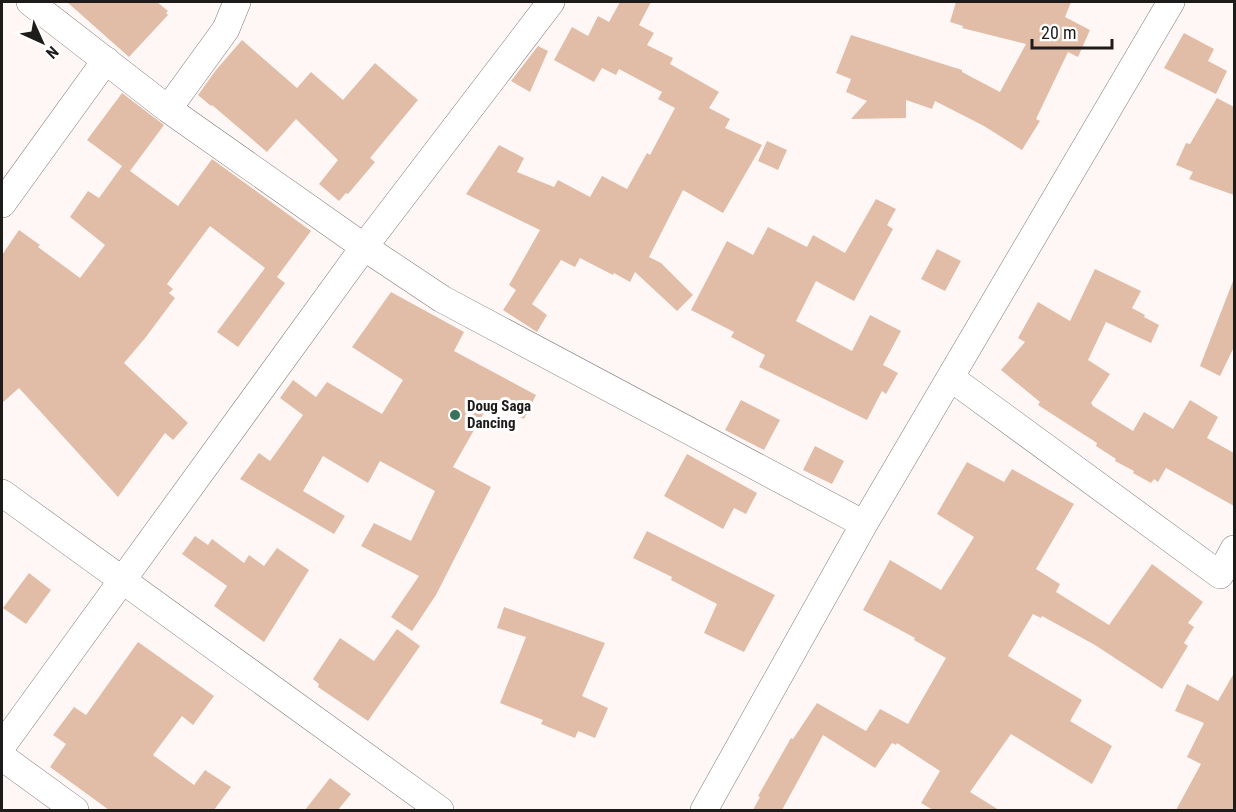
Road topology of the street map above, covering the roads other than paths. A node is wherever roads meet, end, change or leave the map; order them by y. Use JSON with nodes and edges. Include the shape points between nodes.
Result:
{"nodes":[{"id":1,"x":30,"y":2,"type":"edge"},
{"id":2,"x":237,"y":2,"type":"edge"},
{"id":3,"x":551,"y":2,"type":"edge"},
{"id":4,"x":1171,"y":2,"type":"edge"},
{"id":5,"x":106,"y":60,"type":"junction"},
{"id":6,"x":168,"y":109,"type":"junction"},
{"id":7,"x":2,"y":204,"type":"edge"},
{"id":8,"x":364,"y":247,"type":"junction"},
{"id":9,"x":951,"y":378,"type":"junction"},
{"id":10,"x":2,"y":494,"type":"edge"},
{"id":11,"x":864,"y":524,"type":"junction"},
{"id":12,"x":1234,"y":549,"type":"edge"},
{"id":13,"x":123,"y":581,"type":"junction"},
{"id":14,"x":1227,"y":581,"type":"edge"},
{"id":15,"x":2,"y":746,"type":"edge"},
{"id":16,"x":2,"y":757,"type":"edge"},
{"id":17,"x":75,"y":810,"type":"edge"},
{"id":18,"x":440,"y":810,"type":"edge"},
{"id":19,"x":704,"y":810,"type":"edge"}],
"edges":[{"from":1,"to":5,"type":"street"},
{"from":2,"to":6,"type":"street","via":[[226,29]]},
{"from":3,"to":8,"type":"street"},
{"from":4,"to":9,"type":"street"},
{"from":5,"to":6,"type":"street"},
{"from":5,"to":7,"type":"street"},
{"from":6,"to":8,"type":"street"},
{"from":8,"to":11,"type":"street","via":[[442,299]]},
{"from":8,"to":13,"type":"street"},
{"from":9,"to":11,"type":"street"},
{"from":9,"to":14,"type":"street"},
{"from":10,"to":13,"type":"street"},
{"from":11,"to":19,"type":"street"},
{"from":12,"to":14,"type":"street"},
{"from":13,"to":15,"type":"street"},
{"from":13,"to":18,"type":"street"},
{"from":16,"to":17,"type":"street"}]}
